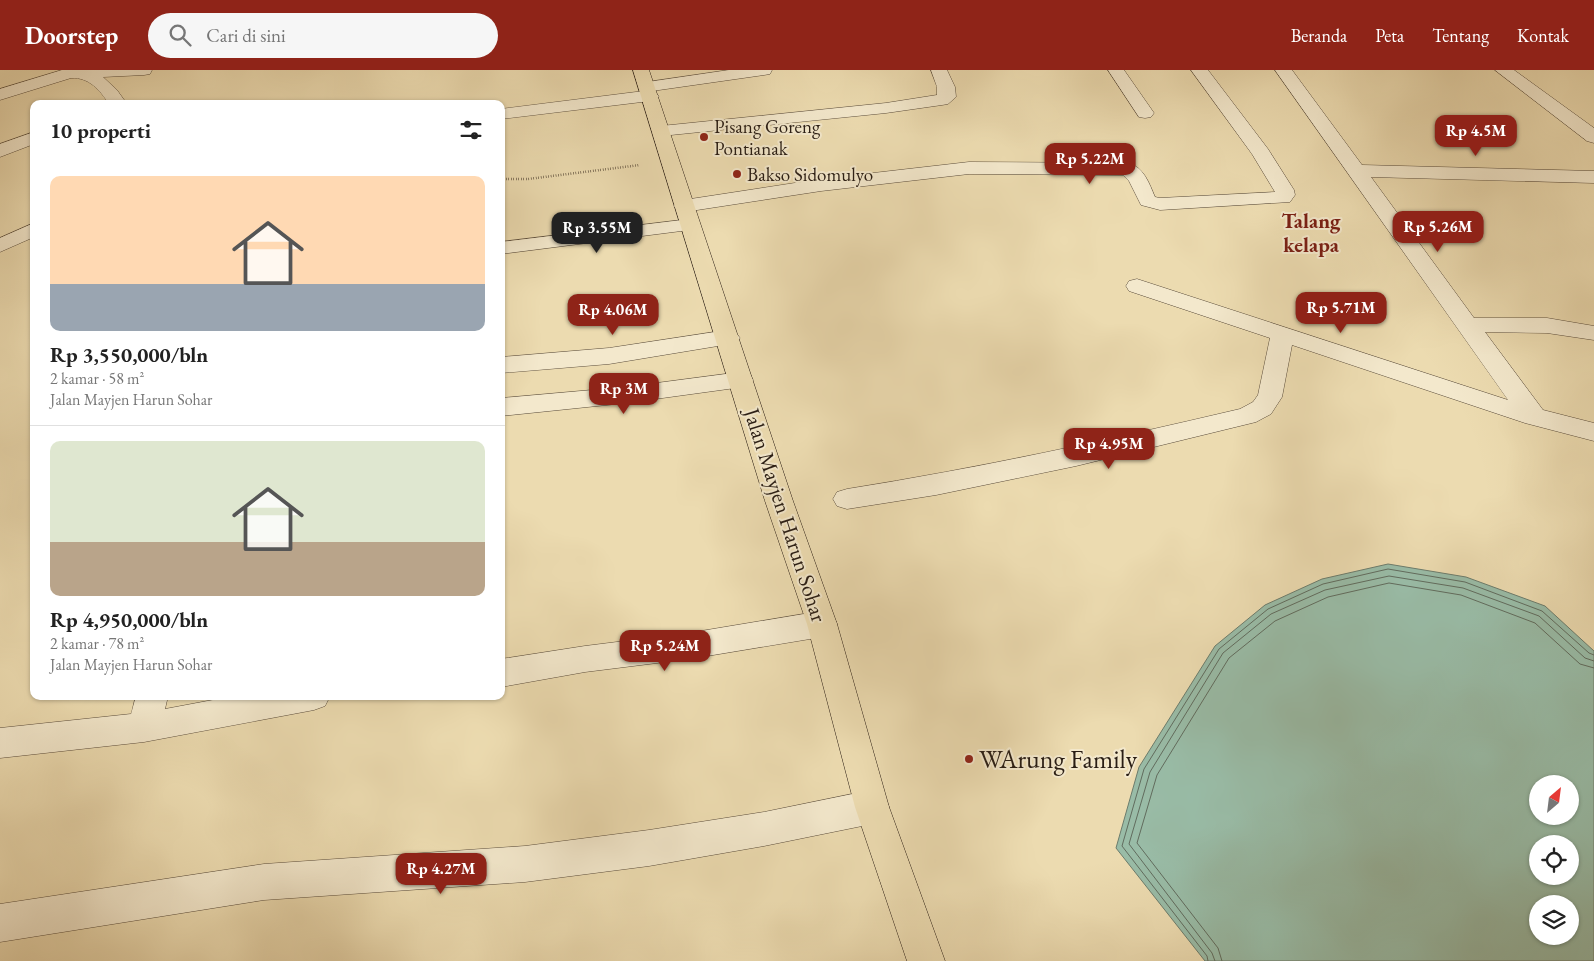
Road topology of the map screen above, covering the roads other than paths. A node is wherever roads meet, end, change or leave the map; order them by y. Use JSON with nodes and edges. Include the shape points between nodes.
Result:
{"nodes":[{"id":1,"x":144,"y":70,"type":"edge"},
{"id":2,"x":764,"y":70,"type":"edge"},
{"id":3,"x":939,"y":70,"type":"edge"},
{"id":4,"x":1116,"y":70,"type":"edge"},
{"id":5,"x":1199,"y":70,"type":"edge"},
{"id":6,"x":1284,"y":70,"type":"edge"},
{"id":7,"x":1503,"y":70,"type":"edge"},
{"id":8,"x":80,"y":71,"type":"edge"},
{"id":9,"x":646,"y":84,"type":"edge"},
{"id":10,"x":0,"y":95,"type":"edge"},
{"id":11,"x":114,"y":100,"type":"edge"},
{"id":12,"x":505,"y":113,"type":"edge"},
{"id":13,"x":1145,"y":113,"type":"dead end"},
{"id":14,"x":661,"y":131,"type":"junction"},
{"id":15,"x":1594,"y":137,"type":"edge"},
{"id":16,"x":30,"y":139,"type":"edge"},
{"id":17,"x":0,"y":151,"type":"edge"},
{"id":18,"x":1356,"y":171,"type":"junction"},
{"id":19,"x":1594,"y":177,"type":"edge"},
{"id":20,"x":687,"y":215,"type":"junction"},
{"id":21,"x":30,"y":231,"type":"edge"},
{"id":22,"x":0,"y":246,"type":"edge"},
{"id":23,"x":505,"y":247,"type":"edge"},
{"id":24,"x":1137,"y":286,"type":"dead end"},
{"id":25,"x":1467,"y":325,"type":"junction"},
{"id":26,"x":1594,"y":333,"type":"edge"},
{"id":27,"x":1282,"y":335,"type":"junction"},
{"id":28,"x":728,"y":338,"type":"junction"},
{"id":29,"x":505,"y":365,"type":"edge"},
{"id":30,"x":742,"y":380,"type":"junction"},
{"id":31,"x":505,"y":407,"type":"edge"},
{"id":32,"x":1534,"y":418,"type":"junction"},
{"id":33,"x":1594,"y":432,"type":"edge"},
{"id":34,"x":847,"y":498,"type":"dead end"},
{"id":35,"x":822,"y":624,"type":"junction"},
{"id":36,"x":505,"y":672,"type":"edge"},
{"id":37,"x":151,"y":700,"type":"edge"},
{"id":38,"x":292,"y":700,"type":"edge"},
{"id":39,"x":144,"y":727,"type":"junction"},
{"id":40,"x":0,"y":743,"type":"edge"},
{"id":41,"x":872,"y":807,"type":"junction"},
{"id":42,"x":0,"y":922,"type":"edge"},
{"id":43,"x":926,"y":961,"type":"edge"}],
"edges":[{"from":1,"to":8,"type":"street"},
{"from":2,"to":9,"type":"street"},
{"from":3,"to":14,"type":"street","via":[[946,87],[947,97],[942,100]]},
{"from":4,"to":13,"type":"street"},
{"from":5,"to":20,"type":"street","via":[[1265,161],[1284,190],[1283,198],[1160,204],[1148,201],[1136,175],[1128,169],[969,168],[821,185]]},
{"from":6,"to":18,"type":"street"},
{"from":7,"to":15,"type":"street"},
{"from":8,"to":10,"type":"street"},
{"from":8,"to":11,"type":"street","via":[[106,87]]},
{"from":9,"to":12,"type":"street"},
{"from":9,"to":14,"type":"main road","name":"Jalan Mayjen Harun Sohar"},
{"from":14,"to":20,"type":"main road","name":"Jalan Mayjen Harun Sohar"},
{"from":16,"to":17,"type":"street"},
{"from":18,"to":19,"type":"street"},
{"from":18,"to":25,"type":"street"},
{"from":20,"to":23,"type":"street"},
{"from":20,"to":28,"type":"main road","name":"Jalan Mayjen Harun Sohar"},
{"from":21,"to":22,"type":"street"},
{"from":24,"to":27,"type":"street"},
{"from":25,"to":26,"type":"street","via":[[1528,323],[1568,326]]},
{"from":25,"to":32,"type":"street"},
{"from":27,"to":32,"type":"street"},
{"from":27,"to":34,"type":"street","via":[[1270,397],[1262,408],[1247,416],[1076,457],[936,485]]},
{"from":28,"to":29,"type":"street","via":[[609,356]]},
{"from":28,"to":30,"type":"main road","name":"Jalan Mayjen Harun Sohar"},
{"from":30,"to":31,"type":"street"},
{"from":30,"to":35,"type":"main road","name":"Jalan Mayjen Harun Sohar","via":[[779,501]]},
{"from":32,"to":33,"type":"street"},
{"from":35,"to":36,"type":"street"},
{"from":35,"to":41,"type":"main road","name":"Jalan Mayjen Harun Sohar"},
{"from":37,"to":39,"type":"street"},
{"from":38,"to":39,"type":"street"},
{"from":39,"to":40,"type":"street"},
{"from":41,"to":42,"type":"street","via":[[649,848],[525,864],[264,882]]},
{"from":41,"to":43,"type":"main road","name":"Jalan Mayjen Harun Sohar"}]}
